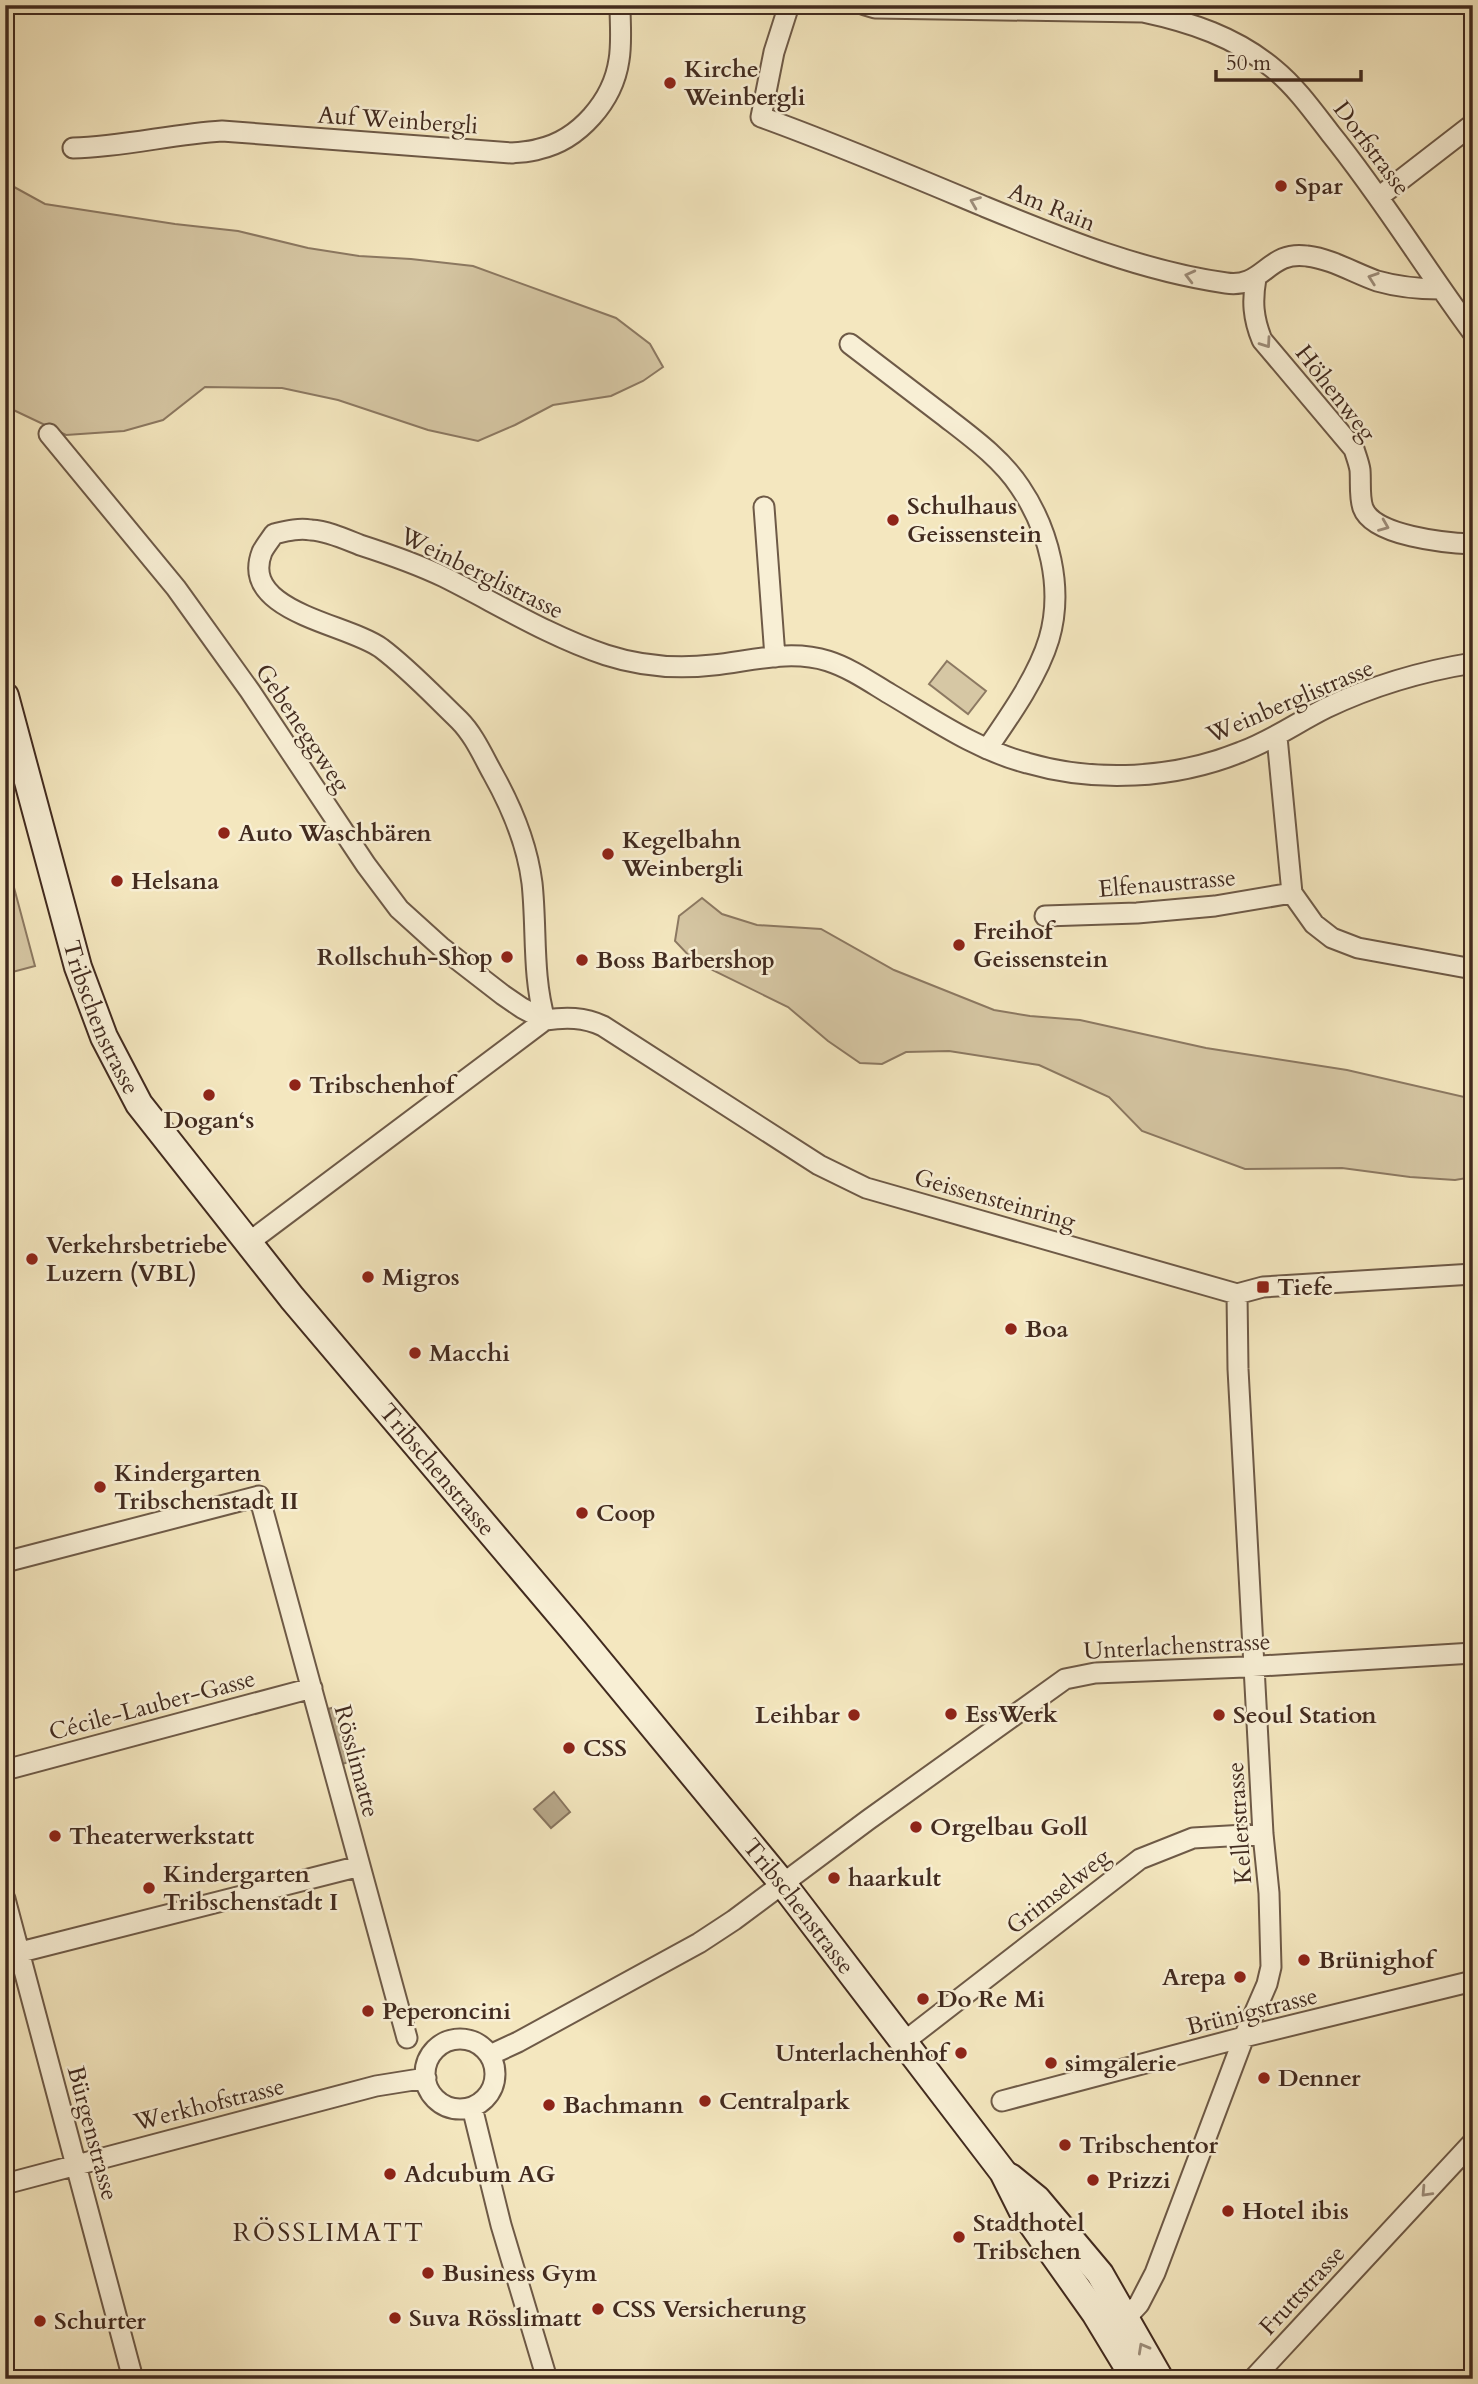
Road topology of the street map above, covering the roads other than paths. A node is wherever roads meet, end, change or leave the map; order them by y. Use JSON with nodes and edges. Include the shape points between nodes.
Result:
{"nodes":[{"id":1,"x":621,"y":5,"type":"edge"},
{"id":2,"x":789,"y":5,"type":"edge"},
{"id":3,"x":865,"y":5,"type":"edge"},
{"id":4,"x":1473,"y":124,"type":"edge"},
{"id":5,"x":73,"y":148,"type":"dead end"},
{"id":6,"x":1380,"y":196,"type":"junction"},
{"id":7,"x":1256,"y":278,"type":"junction"},
{"id":8,"x":1440,"y":289,"type":"junction"},
{"id":9,"x":1473,"y":333,"type":"edge"},
{"id":10,"x":850,"y":344,"type":"dead end"},
{"id":11,"x":49,"y":434,"type":"dead end"},
{"id":12,"x":764,"y":507,"type":"dead end"},
{"id":13,"x":1473,"y":544,"type":"edge"},
{"id":14,"x":775,"y":657,"type":"junction"},
{"id":15,"x":1473,"y":663,"type":"edge"},
{"id":16,"x":5,"y":696,"type":"edge"},
{"id":17,"x":1277,"y":737,"type":"junction"},
{"id":18,"x":987,"y":749,"type":"junction"},
{"id":19,"x":1292,"y":893,"type":"junction"},
{"id":20,"x":1045,"y":916,"type":"dead end"},
{"id":21,"x":1473,"y":970,"type":"edge"},
{"id":22,"x":545,"y":1020,"type":"junction"},
{"id":23,"x":248,"y":1243,"type":"junction"},
{"id":24,"x":1473,"y":1274,"type":"edge"},
{"id":25,"x":1237,"y":1294,"type":"junction"},
{"id":26,"x":5,"y":1562,"type":"edge"},
{"id":27,"x":1473,"y":1653,"type":"edge"},
{"id":28,"x":1254,"y":1667,"type":"junction"},
{"id":29,"x":312,"y":1688,"type":"junction"},
{"id":30,"x":5,"y":1770,"type":"edge"},
{"id":31,"x":1263,"y":1834,"type":"junction"},
{"id":32,"x":360,"y":1866,"type":"junction"},
{"id":33,"x":783,"y":1884,"type":"junction"},
{"id":34,"x":5,"y":1899,"type":"edge"},
{"id":35,"x":12,"y":1954,"type":"edge"},
{"id":36,"x":1473,"y":1981,"type":"edge"},
{"id":37,"x":1244,"y":2037,"type":"junction"},
{"id":38,"x":407,"y":2038,"type":"dead end"},
{"id":39,"x":905,"y":2041,"type":"junction"},
{"id":40,"x":490,"y":2055,"type":"junction"},
{"id":41,"x":426,"y":2078,"type":"junction"},
{"id":42,"x":1002,"y":2101,"type":"dead end"},
{"id":43,"x":472,"y":2107,"type":"junction"},
{"id":44,"x":1473,"y":2142,"type":"edge"},
{"id":45,"x":76,"y":2165,"type":"junction"},
{"id":46,"x":1003,"y":2172,"type":"junction"},
{"id":47,"x":5,"y":2184,"type":"edge"},
{"id":48,"x":1126,"y":2318,"type":"junction"},
{"id":49,"x":133,"y":2379,"type":"edge"},
{"id":50,"x":547,"y":2379,"type":"edge"},
{"id":51,"x":1136,"y":2379,"type":"edge"},
{"id":52,"x":1160,"y":2379,"type":"edge"},
{"id":53,"x":1253,"y":2379,"type":"edge"}],
"edges":[{"from":1,"to":5,"type":"street","name":"Auf Weinbergli","via":[[620,60],[612,87],[574,133],[540,149],[512,153],[222,131]]},
{"from":7,"to":2,"type":"street","name":"Am Rain","one_way":true,"via":[[1229,284],[1090,249],[761,117]]},
{"from":3,"to":6,"type":"street","name":"Dorfstrasse","via":[[1143,12],[1183,20],[1274,68]]},
{"from":4,"to":6,"type":"street"},
{"from":6,"to":8,"type":"street","name":"Dorfstrasse"},
{"from":8,"to":7,"type":"street","name":"Am Rain","one_way":true,"via":[[1415,290],[1378,281],[1308,256],[1277,260]]},
{"from":7,"to":13,"type":"street","name":"Höhenweg","one_way":true,"via":[[1252,299],[1262,340],[1354,449],[1362,507],[1369,519],[1415,537]]},
{"from":8,"to":9,"type":"street","name":"Dorfstrasse"},
{"from":10,"to":18,"type":"street","via":[[983,447],[1020,486],[1043,531],[1053,568],[1055,608],[1049,640]]},
{"from":11,"to":22,"type":"street","name":"Gebeneggweg","via":[[176,588],[399,909],[503,995]]},
{"from":12,"to":14,"type":"street"},
{"from":14,"to":18,"type":"street","name":"Weinberglistrasse","via":[[828,661]]},
{"from":14,"to":22,"type":"street","name":"Weinberglistrasse","via":[[709,665],[636,663],[561,638],[441,576],[316,530],[274,534],[262,552],[259,573],[267,592],[286,608],[379,647],[462,723],[477,744],[524,837]]},
{"from":15,"to":17,"type":"street","name":"Weinberglistrasse","via":[[1435,669],[1385,686],[1327,708]]},
{"from":16,"to":23,"type":"street","name":"Tribschenstrasse","via":[[78,967],[104,1037],[139,1104]]},
{"from":17,"to":18,"type":"street","name":"Weinberglistrasse","via":[[1195,767],[1154,774],[1067,772]]},
{"from":17,"to":19,"type":"street"},
{"from":19,"to":20,"type":"street","name":"Elfenaustrasse","via":[[1137,913]]},
{"from":19,"to":21,"type":"street","via":[[1314,924],[1332,939]]},
{"from":22,"to":23,"type":"street"},
{"from":22,"to":25,"type":"street","name":"Geissensteinring","via":[[584,1018],[603,1026],[819,1165],[866,1188]]},
{"from":23,"to":33,"type":"street","name":"Tribschenstrasse"},
{"from":24,"to":25,"type":"street","name":"Geissensteinring","via":[[1263,1287]]},
{"from":25,"to":28,"type":"street","name":"Kellerstrasse"},
{"from":26,"to":29,"type":"street","name":"Rösslimatte","via":[[259,1496]]},
{"from":27,"to":28,"type":"street","name":"Unterlachenstrasse"},
{"from":28,"to":31,"type":"street","name":"Kellerstrasse"},
{"from":28,"to":33,"type":"street","name":"Unterlachenstrasse","via":[[1095,1673],[1065,1679]]},
{"from":29,"to":30,"type":"street","name":"Cécile-Lauber-Gasse"},
{"from":29,"to":32,"type":"street","name":"Rösslimatte"},
{"from":31,"to":37,"type":"street","name":"Kellerstrasse","via":[[1271,1966]]},
{"from":31,"to":39,"type":"street","name":"Grimselweg","via":[[1193,1838],[1140,1859]]},
{"from":32,"to":35,"type":"street"},
{"from":32,"to":38,"type":"street","name":"Rösslimatte"},
{"from":33,"to":39,"type":"street","name":"Tribschenstrasse"},
{"from":33,"to":40,"type":"street","via":[[699,1943]]},
{"from":34,"to":35,"type":"street","name":"Bürgenstrasse"},
{"from":35,"to":45,"type":"street","name":"Bürgenstrasse"},
{"from":36,"to":37,"type":"street","name":"Brünigstrasse"},
{"from":37,"to":42,"type":"street","name":"Brünigstrasse"},
{"from":37,"to":48,"type":"street","name":"Kellerstrasse","via":[[1155,2273]]},
{"from":39,"to":46,"type":"street","name":"Tribschenstrasse"},
{"from":40,"to":41,"type":"street","via":[[473,2041],[452,2040],[432,2054]]},
{"from":40,"to":43,"type":"street","via":[[494,2085]]},
{"from":41,"to":43,"type":"street","via":[[441,2103]]},
{"from":41,"to":45,"type":"street","name":"Werkhofstrasse","via":[[376,2086]]},
{"from":43,"to":50,"type":"street"},
{"from":44,"to":53,"type":"street","name":"Fruttstrasse","one_way":true},
{"from":45,"to":47,"type":"street","name":"Werkhofstrasse"},
{"from":45,"to":49,"type":"street","name":"Bürgenstrasse"},
{"from":46,"to":48,"type":"street","name":"Tribschenstrasse","via":[[1037,2199],[1100,2274]]},
{"from":46,"to":51,"type":"street","name":"Tribschenstrasse","via":[[1022,2210]]},
{"from":52,"to":48,"type":"street","name":"Tribschenstrasse","one_way":true}]}
